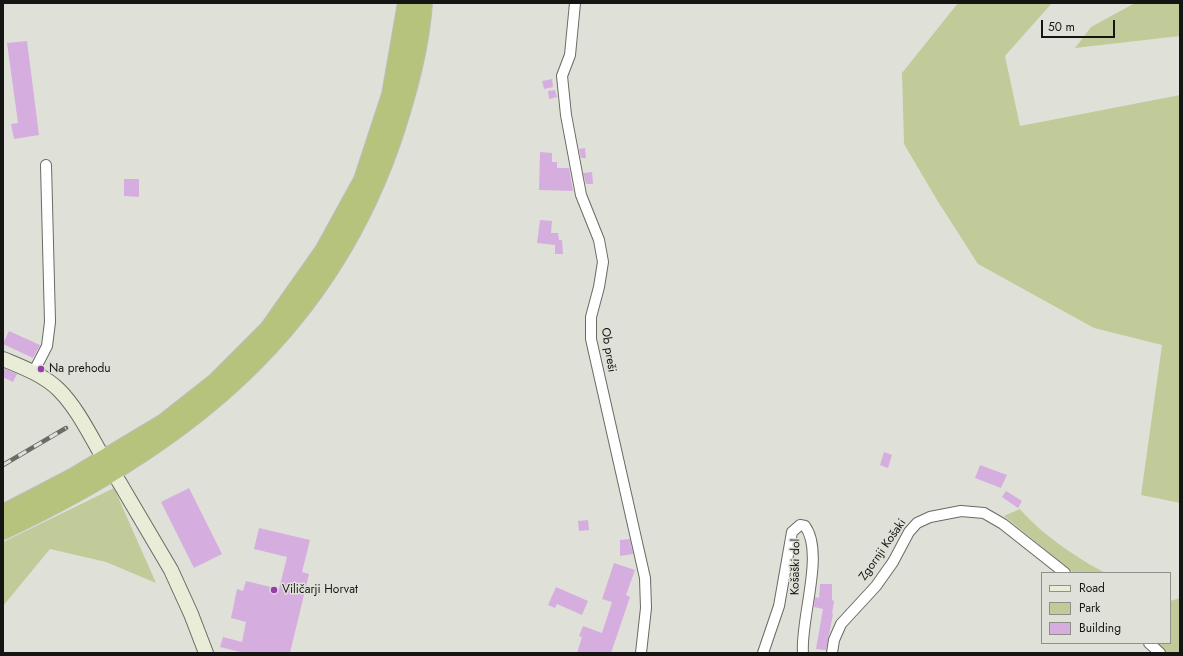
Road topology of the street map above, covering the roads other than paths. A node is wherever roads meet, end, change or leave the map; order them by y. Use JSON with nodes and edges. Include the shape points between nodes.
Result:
{"nodes":[{"id":1,"x":407,"y":3,"type":"edge"},
{"id":2,"x":423,"y":3,"type":"edge"},
{"id":3,"x":575,"y":3,"type":"edge"},
{"id":4,"x":46,"y":165,"type":"dead end"},
{"id":5,"x":3,"y":358,"type":"edge"},
{"id":6,"x":33,"y":372,"type":"junction"},
{"id":7,"x":100,"y":452,"type":"dead end"},
{"id":8,"x":118,"y":480,"type":"dead end"},
{"id":9,"x":3,"y":514,"type":"edge"},
{"id":10,"x":3,"y":530,"type":"edge"},
{"id":11,"x":1064,"y":572,"type":"edge"},
{"id":12,"x":1150,"y":644,"type":"edge"},
{"id":13,"x":206,"y":653,"type":"edge"},
{"id":14,"x":641,"y":653,"type":"edge"},
{"id":15,"x":764,"y":653,"type":"edge"},
{"id":16,"x":803,"y":653,"type":"edge"},
{"id":17,"x":832,"y":653,"type":"edge"},
{"id":18,"x":1160,"y":653,"type":"edge"}],
"edges":[{"from":1,"to":9,"type":"highway","via":[[391,95],[363,180],[324,251],[269,329],[216,382],[164,423],[80,474]]},
{"from":2,"to":10,"type":"highway","via":[[417,48],[405,100],[387,156],[340,254],[278,338],[238,380],[154,446],[85,488]]},
{"from":3,"to":14,"type":"street","name":"Ob preši","via":[[570,55],[562,76],[566,115],[581,196],[598,240],[603,262],[591,317],[591,340],[645,578],[646,608]]},
{"from":4,"to":6,"type":"street","via":[[50,322],[47,346]]},
{"from":5,"to":6,"type":"street"},
{"from":6,"to":7,"type":"street","via":[[59,391],[84,424]]},
{"from":8,"to":13,"type":"street","via":[[171,570]]},
{"from":11,"to":17,"type":"street","name":"Zgornji Košaki","via":[[1003,524],[984,513],[962,511],[930,517],[917,523],[909,532],[876,586],[841,624]]},
{"from":12,"to":18,"type":"street"},
{"from":15,"to":16,"type":"street","name":"Košaški dol","via":[[779,606],[792,532],[800,525],[805,526],[810,532],[812,547],[809,600],[802,639]]}]}
